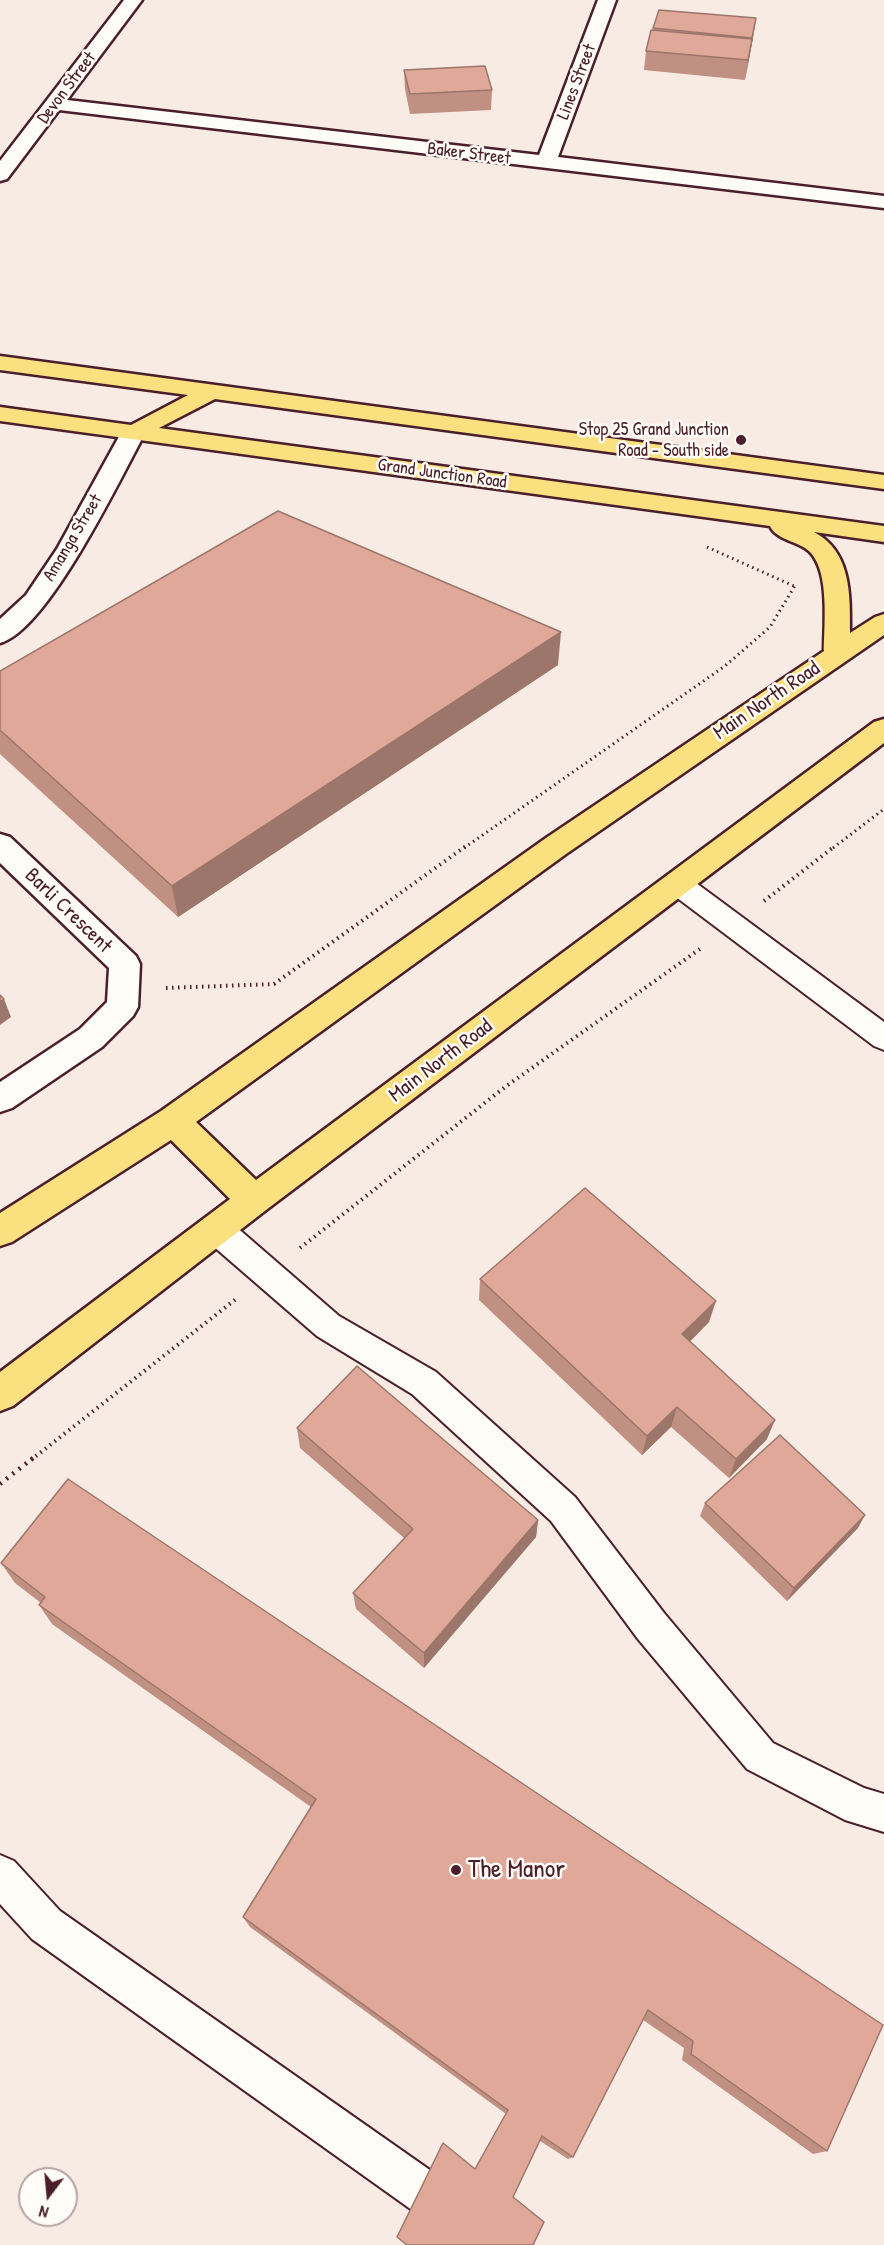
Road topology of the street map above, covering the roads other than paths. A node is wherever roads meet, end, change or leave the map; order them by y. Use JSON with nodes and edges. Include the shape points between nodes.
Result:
{"nodes":[{"id":1,"x":134,"y":0,"type":"edge"},
{"id":2,"x":608,"y":0,"type":"edge"},
{"id":3,"x":55,"y":104,"type":"junction"},
{"id":4,"x":546,"y":164,"type":"junction"},
{"id":5,"x":0,"y":175,"type":"edge"},
{"id":6,"x":884,"y":202,"type":"edge"},
{"id":7,"x":0,"y":363,"type":"edge"},
{"id":8,"x":102,"y":376,"type":"junction"},
{"id":9,"x":213,"y":391,"type":"junction"},
{"id":10,"x":0,"y":414,"type":"edge"},
{"id":11,"x":133,"y":433,"type":"junction"},
{"id":12,"x":884,"y":482,"type":"edge"},
{"id":13,"x":762,"y":517,"type":"junction"},
{"id":14,"x":884,"y":534,"type":"edge"},
{"id":15,"x":884,"y":622,"type":"edge"},
{"id":16,"x":0,"y":634,"type":"edge"},
{"id":17,"x":837,"y":654,"type":"junction"},
{"id":18,"x":884,"y":729,"type":"edge"},
{"id":19,"x":0,"y":845,"type":"edge"},
{"id":20,"x":678,"y":884,"type":"junction"},
{"id":21,"x":884,"y":1038,"type":"edge"},
{"id":22,"x":0,"y":1099,"type":"edge"},
{"id":23,"x":173,"y":1121,"type":"junction"},
{"id":24,"x":254,"y":1200,"type":"junction"},
{"id":25,"x":216,"y":1229,"type":"junction"},
{"id":26,"x":0,"y":1231,"type":"edge"},
{"id":27,"x":0,"y":1394,"type":"edge"},
{"id":28,"x":884,"y":1813,"type":"edge"},
{"id":29,"x":0,"y":1875,"type":"edge"},
{"id":30,"x":498,"y":2245,"type":"edge"}],
"edges":[{"from":1,"to":3,"type":"street","name":"Devon Street"},
{"from":2,"to":4,"type":"street","name":"Lines Street"},
{"from":3,"to":4,"type":"street","name":"Baker Street"},
{"from":3,"to":5,"type":"street","name":"Devon Street"},
{"from":4,"to":6,"type":"street","name":"Baker Street"},
{"from":7,"to":8,"type":"highway"},
{"from":8,"to":9,"type":"highway"},
{"from":8,"to":11,"type":"highway"},
{"from":9,"to":11,"type":"highway"},
{"from":9,"to":12,"type":"highway"},
{"from":10,"to":11,"type":"highway","name":"Grand Junction Road"},
{"from":11,"to":13,"type":"highway","name":"Grand Junction Road"},
{"from":11,"to":16,"type":"street","name":"Amanga Street","via":[[69,549],[35,601]]},
{"from":13,"to":14,"type":"highway","name":"Grand Junction Road"},
{"from":13,"to":17,"type":"highway","via":[[820,547],[829,557],[834,577]]},
{"from":15,"to":17,"type":"highway","name":"Main North Road"},
{"from":17,"to":23,"type":"highway","name":"Main North Road","via":[[556,846]]},
{"from":18,"to":20,"type":"highway","name":"Main North Road"},
{"from":19,"to":22,"type":"street","name":"Barli Crescent","via":[[125,964],[122,1007],[91,1038]]},
{"from":20,"to":21,"type":"lane"},
{"from":20,"to":24,"type":"highway","name":"Main North Road"},
{"from":23,"to":24,"type":"highway"},
{"from":23,"to":26,"type":"highway","name":"Main North Road"},
{"from":24,"to":25,"type":"highway","name":"Main North Road"},
{"from":25,"to":27,"type":"highway","name":"Main North Road"},
{"from":25,"to":28,"type":"lane","via":[[328,1326],[424,1383],[563,1509],[651,1626],[760,1756],[859,1806]]},
{"from":29,"to":30,"type":"lane","via":[[46,1925]]}]}
